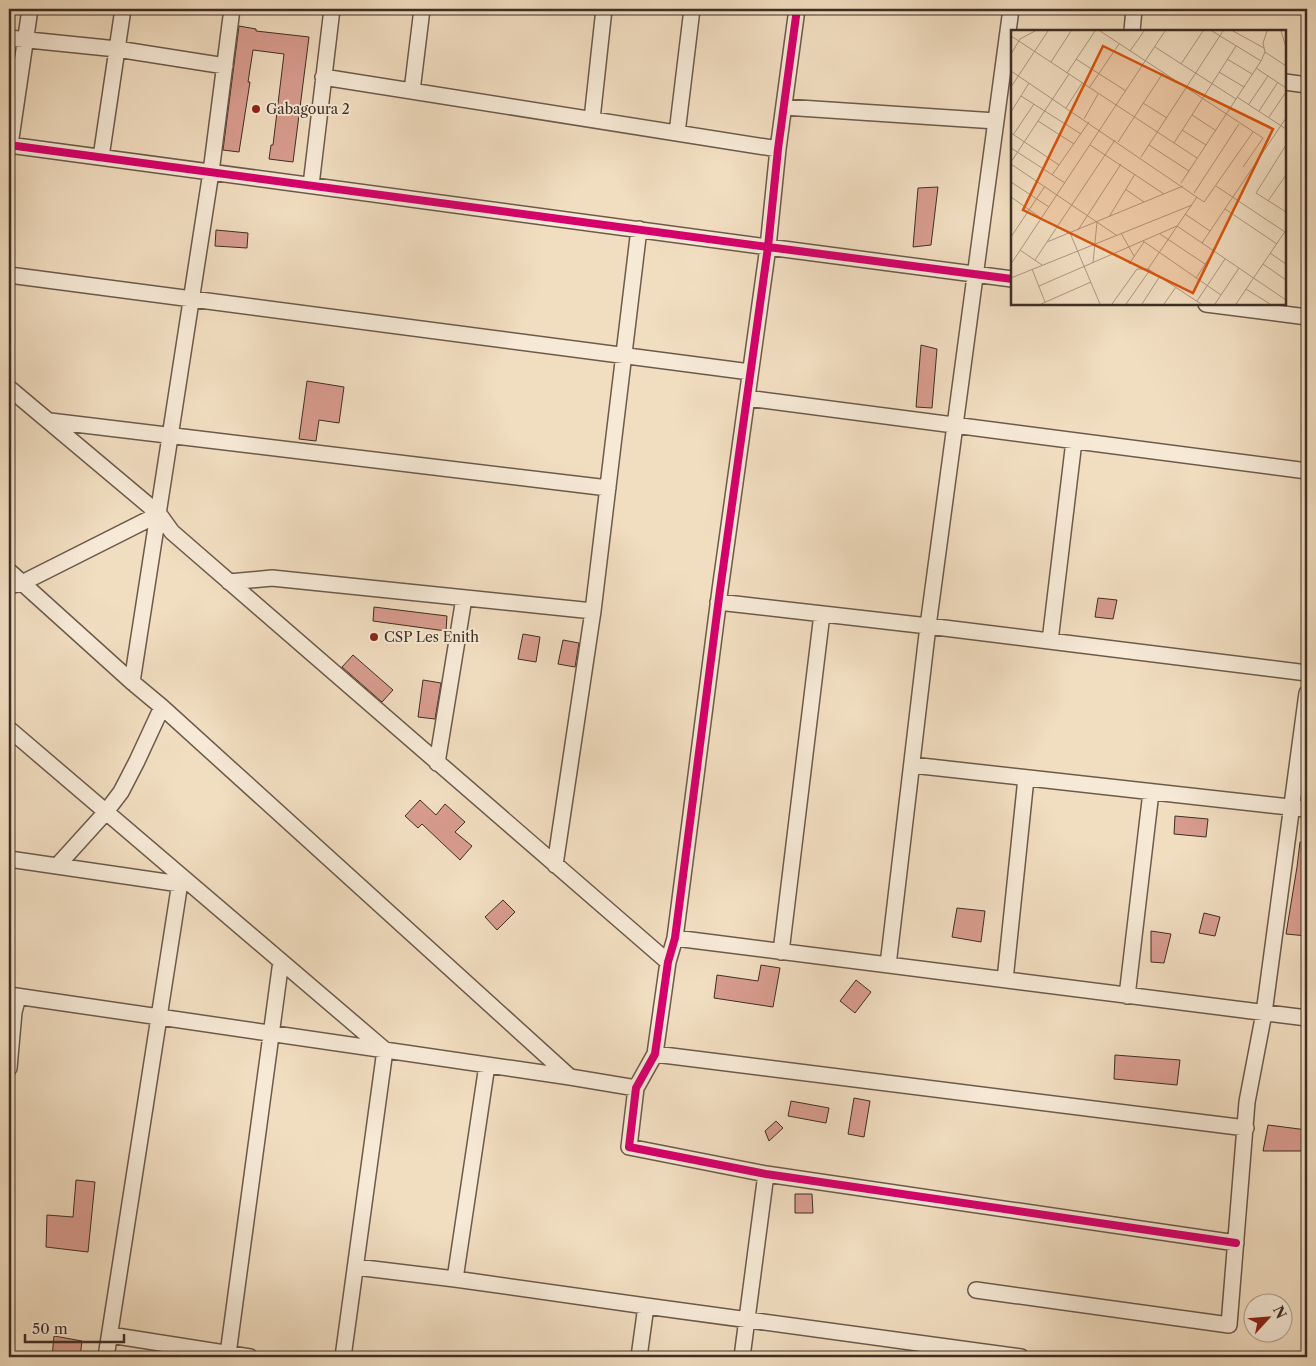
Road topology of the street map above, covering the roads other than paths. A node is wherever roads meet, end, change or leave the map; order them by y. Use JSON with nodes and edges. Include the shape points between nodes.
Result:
{"nodes":[{"id":1,"x":30,"y":9,"type":"edge"},
{"id":2,"x":123,"y":9,"type":"edge"},
{"id":3,"x":232,"y":9,"type":"edge"},
{"id":4,"x":332,"y":9,"type":"edge"},
{"id":5,"x":422,"y":9,"type":"edge"},
{"id":6,"x":604,"y":9,"type":"edge"},
{"id":7,"x":692,"y":9,"type":"edge"},
{"id":8,"x":797,"y":9,"type":"edge"},
{"id":9,"x":1011,"y":9,"type":"edge"},
{"id":10,"x":1134,"y":9,"type":"edge"},
{"id":11,"x":1132,"y":30,"type":"edge"},
{"id":12,"x":9,"y":38,"type":"edge"},
{"id":13,"x":26,"y":40,"type":"junction"},
{"id":14,"x":1009,"y":45,"type":"edge"},
{"id":15,"x":117,"y":49,"type":"junction"},
{"id":16,"x":225,"y":66,"type":"junction"},
{"id":17,"x":323,"y":77,"type":"junction"},
{"id":18,"x":1286,"y":82,"type":"edge"},
{"id":19,"x":1307,"y":85,"type":"edge"},
{"id":20,"x":412,"y":91,"type":"junction"},
{"id":21,"x":784,"y":107,"type":"junction"},
{"id":22,"x":592,"y":119,"type":"junction"},
{"id":23,"x":996,"y":121,"type":"junction"},
{"id":24,"x":677,"y":133,"type":"junction"},
{"id":25,"x":10,"y":145,"type":"edge"},
{"id":26,"x":778,"y":149,"type":"junction"},
{"id":27,"x":101,"y":157,"type":"junction"},
{"id":28,"x":211,"y":172,"type":"junction"},
{"id":29,"x":310,"y":185,"type":"junction"},
{"id":30,"x":639,"y":230,"type":"junction"},
{"id":31,"x":768,"y":247,"type":"junction"},
{"id":32,"x":975,"y":274,"type":"junction"},
{"id":33,"x":9,"y":275,"type":"edge"},
{"id":34,"x":1011,"y":279,"type":"edge"},
{"id":35,"x":192,"y":299,"type":"junction"},
{"id":36,"x":1214,"y":305,"type":"edge"},
{"id":37,"x":1307,"y":317,"type":"edge"},
{"id":38,"x":624,"y":356,"type":"junction"},
{"id":39,"x":750,"y":372,"type":"junction"},
{"id":40,"x":9,"y":388,"type":"edge"},
{"id":41,"x":747,"y":398,"type":"junction"},
{"id":42,"x":50,"y":421,"type":"junction"},
{"id":43,"x":955,"y":425,"type":"junction"},
{"id":44,"x":171,"y":436,"type":"junction"},
{"id":45,"x":1074,"y":441,"type":"junction"},
{"id":46,"x":1307,"y":471,"type":"edge"},
{"id":47,"x":608,"y":488,"type":"junction"},
{"id":48,"x":159,"y":514,"type":"junction"},
{"id":49,"x":9,"y":571,"type":"edge"},
{"id":50,"x":229,"y":582,"type":"junction"},
{"id":51,"x":15,"y":584,"type":"edge"},
{"id":52,"x":464,"y":598,"type":"junction"},
{"id":53,"x":718,"y":602,"type":"junction"},
{"id":54,"x":593,"y":611,"type":"junction"},
{"id":55,"x":822,"y":614,"type":"junction"},
{"id":56,"x":928,"y":626,"type":"junction"},
{"id":57,"x":1050,"y":641,"type":"junction"},
{"id":58,"x":1307,"y":673,"type":"edge"},
{"id":59,"x":132,"y":682,"type":"junction"},
{"id":60,"x":1307,"y":693,"type":"edge"},
{"id":61,"x":162,"y":707,"type":"junction"},
{"id":62,"x":9,"y":730,"type":"edge"},
{"id":63,"x":437,"y":763,"type":"junction"},
{"id":64,"x":912,"y":765,"type":"junction"},
{"id":65,"x":1026,"y":778,"type":"junction"},
{"id":66,"x":1152,"y":792,"type":"junction"},
{"id":67,"x":1291,"y":808,"type":"junction"},
{"id":68,"x":1307,"y":810,"type":"edge"},
{"id":69,"x":106,"y":812,"type":"junction"},
{"id":70,"x":9,"y":859,"type":"edge"},
{"id":71,"x":555,"y":865,"type":"junction"},
{"id":72,"x":57,"y":866,"type":"junction"},
{"id":73,"x":181,"y":880,"type":"junction"},
{"id":74,"x":674,"y":938,"type":"junction"},
{"id":75,"x":781,"y":952,"type":"junction"},
{"id":76,"x":281,"y":961,"type":"junction"},
{"id":77,"x":668,"y":962,"type":"junction"},
{"id":78,"x":888,"y":965,"type":"junction"},
{"id":79,"x":1005,"y":980,"type":"junction"},
{"id":80,"x":1127,"y":996,"type":"junction"},
{"id":81,"x":12,"y":1004,"type":"edge"},
{"id":82,"x":1264,"y":1013,"type":"junction"},
{"id":83,"x":159,"y":1016,"type":"junction"},
{"id":84,"x":1307,"y":1018,"type":"edge"},
{"id":85,"x":272,"y":1033,"type":"junction"},
{"id":86,"x":385,"y":1050,"type":"junction"},
{"id":87,"x":655,"y":1054,"type":"junction"},
{"id":88,"x":488,"y":1065,"type":"junction"},
{"id":89,"x":9,"y":1068,"type":"edge"},
{"id":90,"x":570,"y":1077,"type":"junction"},
{"id":91,"x":636,"y":1088,"type":"junction"},
{"id":92,"x":1246,"y":1128,"type":"junction"},
{"id":93,"x":766,"y":1174,"type":"junction"},
{"id":94,"x":1236,"y":1243,"type":"junction"},
{"id":95,"x":356,"y":1267,"type":"junction"},
{"id":96,"x":455,"y":1279,"type":"junction"},
{"id":97,"x":976,"y":1290,"type":"dead end"},
{"id":98,"x":646,"y":1306,"type":"junction"},
{"id":99,"x":747,"y":1320,"type":"junction"},
{"id":100,"x":110,"y":1335,"type":"junction"},
{"id":101,"x":228,"y":1354,"type":"junction"},
{"id":102,"x":106,"y":1357,"type":"edge"},
{"id":103,"x":250,"y":1357,"type":"edge"},
{"id":104,"x":343,"y":1357,"type":"edge"},
{"id":105,"x":639,"y":1357,"type":"edge"},
{"id":106,"x":742,"y":1357,"type":"edge"},
{"id":107,"x":1021,"y":1357,"type":"edge"}],
"edges":[{"from":1,"to":13,"type":"street"},
{"from":2,"to":15,"type":"street"},
{"from":3,"to":16,"type":"street"},
{"from":4,"to":17,"type":"street"},
{"from":5,"to":20,"type":"street"},
{"from":6,"to":22,"type":"street"},
{"from":7,"to":24,"type":"street"},
{"from":8,"to":21,"type":"street"},
{"from":9,"to":14,"type":"street"},
{"from":10,"to":11,"type":"street"},
{"from":12,"to":13,"type":"street"},
{"from":13,"to":15,"type":"street"},
{"from":13,"to":25,"type":"street"},
{"from":14,"to":23,"type":"street"},
{"from":15,"to":16,"type":"street"},
{"from":15,"to":27,"type":"street"},
{"from":16,"to":28,"type":"street"},
{"from":17,"to":20,"type":"street"},
{"from":17,"to":29,"type":"street"},
{"from":18,"to":19,"type":"street"},
{"from":20,"to":22,"type":"street"},
{"from":21,"to":23,"type":"street"},
{"from":21,"to":26,"type":"street"},
{"from":22,"to":24,"type":"street"},
{"from":23,"to":32,"type":"street"},
{"from":24,"to":26,"type":"street"},
{"from":25,"to":27,"type":"street"},
{"from":26,"to":31,"type":"street"},
{"from":27,"to":28,"type":"street"},
{"from":28,"to":29,"type":"street"},
{"from":28,"to":35,"type":"street"},
{"from":29,"to":30,"type":"street"},
{"from":30,"to":31,"type":"street"},
{"from":30,"to":38,"type":"street"},
{"from":31,"to":32,"type":"street"},
{"from":31,"to":39,"type":"street"},
{"from":32,"to":34,"type":"street"},
{"from":32,"to":43,"type":"street"},
{"from":33,"to":35,"type":"street"},
{"from":35,"to":38,"type":"street"},
{"from":35,"to":44,"type":"street"},
{"from":36,"to":37,"type":"street"},
{"from":38,"to":39,"type":"street"},
{"from":38,"to":47,"type":"street"},
{"from":39,"to":41,"type":"street"},
{"from":40,"to":42,"type":"street"},
{"from":41,"to":43,"type":"street"},
{"from":41,"to":53,"type":"street"},
{"from":42,"to":44,"type":"street"},
{"from":42,"to":48,"type":"street"},
{"from":43,"to":45,"type":"street"},
{"from":43,"to":56,"type":"street"},
{"from":44,"to":47,"type":"street"},
{"from":44,"to":48,"type":"street"},
{"from":45,"to":46,"type":"street"},
{"from":45,"to":57,"type":"street"},
{"from":47,"to":54,"type":"street"},
{"from":48,"to":50,"type":"street","via":[[172,532]]},
{"from":48,"to":51,"type":"street"},
{"from":48,"to":59,"type":"street"},
{"from":49,"to":51,"type":"street"},
{"from":50,"to":52,"type":"street","via":[[272,578]]},
{"from":50,"to":63,"type":"street"},
{"from":51,"to":59,"type":"street"},
{"from":52,"to":54,"type":"street"},
{"from":52,"to":63,"type":"street"},
{"from":53,"to":55,"type":"street"},
{"from":53,"to":74,"type":"street"},
{"from":54,"to":71,"type":"street"},
{"from":55,"to":56,"type":"street"},
{"from":55,"to":75,"type":"street"},
{"from":56,"to":57,"type":"street"},
{"from":56,"to":64,"type":"street"},
{"from":57,"to":58,"type":"street"},
{"from":59,"to":61,"type":"street"},
{"from":60,"to":67,"type":"street"},
{"from":61,"to":69,"type":"street","via":[[121,792]]},
{"from":61,"to":90,"type":"street"},
{"from":62,"to":69,"type":"street"},
{"from":63,"to":71,"type":"street"},
{"from":64,"to":65,"type":"street"},
{"from":64,"to":78,"type":"street"},
{"from":65,"to":66,"type":"street"},
{"from":65,"to":79,"type":"street"},
{"from":66,"to":67,"type":"street"},
{"from":66,"to":80,"type":"street"},
{"from":67,"to":68,"type":"street"},
{"from":67,"to":82,"type":"street"},
{"from":69,"to":72,"type":"street"},
{"from":69,"to":73,"type":"street"},
{"from":70,"to":72,"type":"street"},
{"from":71,"to":77,"type":"street"},
{"from":72,"to":73,"type":"street"},
{"from":73,"to":76,"type":"street"},
{"from":73,"to":83,"type":"street"},
{"from":74,"to":75,"type":"street"},
{"from":74,"to":77,"type":"street"},
{"from":75,"to":78,"type":"street"},
{"from":76,"to":85,"type":"street"},
{"from":76,"to":86,"type":"street"},
{"from":77,"to":87,"type":"street"},
{"from":78,"to":79,"type":"street"},
{"from":79,"to":80,"type":"street"},
{"from":80,"to":82,"type":"street"},
{"from":81,"to":83,"type":"street"},
{"from":81,"to":89,"type":"street"},
{"from":82,"to":84,"type":"street"},
{"from":82,"to":92,"type":"street","via":[[1247,1102]]},
{"from":83,"to":85,"type":"street"},
{"from":83,"to":100,"type":"street"},
{"from":85,"to":86,"type":"street"},
{"from":85,"to":101,"type":"street"},
{"from":86,"to":88,"type":"street"},
{"from":86,"to":95,"type":"street"},
{"from":87,"to":91,"type":"street"},
{"from":87,"to":92,"type":"street"},
{"from":88,"to":90,"type":"street"},
{"from":88,"to":96,"type":"street"},
{"from":90,"to":91,"type":"street"},
{"from":91,"to":93,"type":"street","via":[[629,1147]]},
{"from":92,"to":94,"type":"street"},
{"from":93,"to":94,"type":"street"},
{"from":93,"to":99,"type":"street"},
{"from":94,"to":97,"type":"street","via":[[1229,1325]]},
{"from":95,"to":96,"type":"street"},
{"from":95,"to":104,"type":"street"},
{"from":96,"to":98,"type":"street"},
{"from":98,"to":99,"type":"street"},
{"from":98,"to":105,"type":"street"},
{"from":99,"to":106,"type":"street"},
{"from":99,"to":107,"type":"street"},
{"from":100,"to":101,"type":"street"},
{"from":100,"to":102,"type":"street"},
{"from":101,"to":103,"type":"street"}]}
